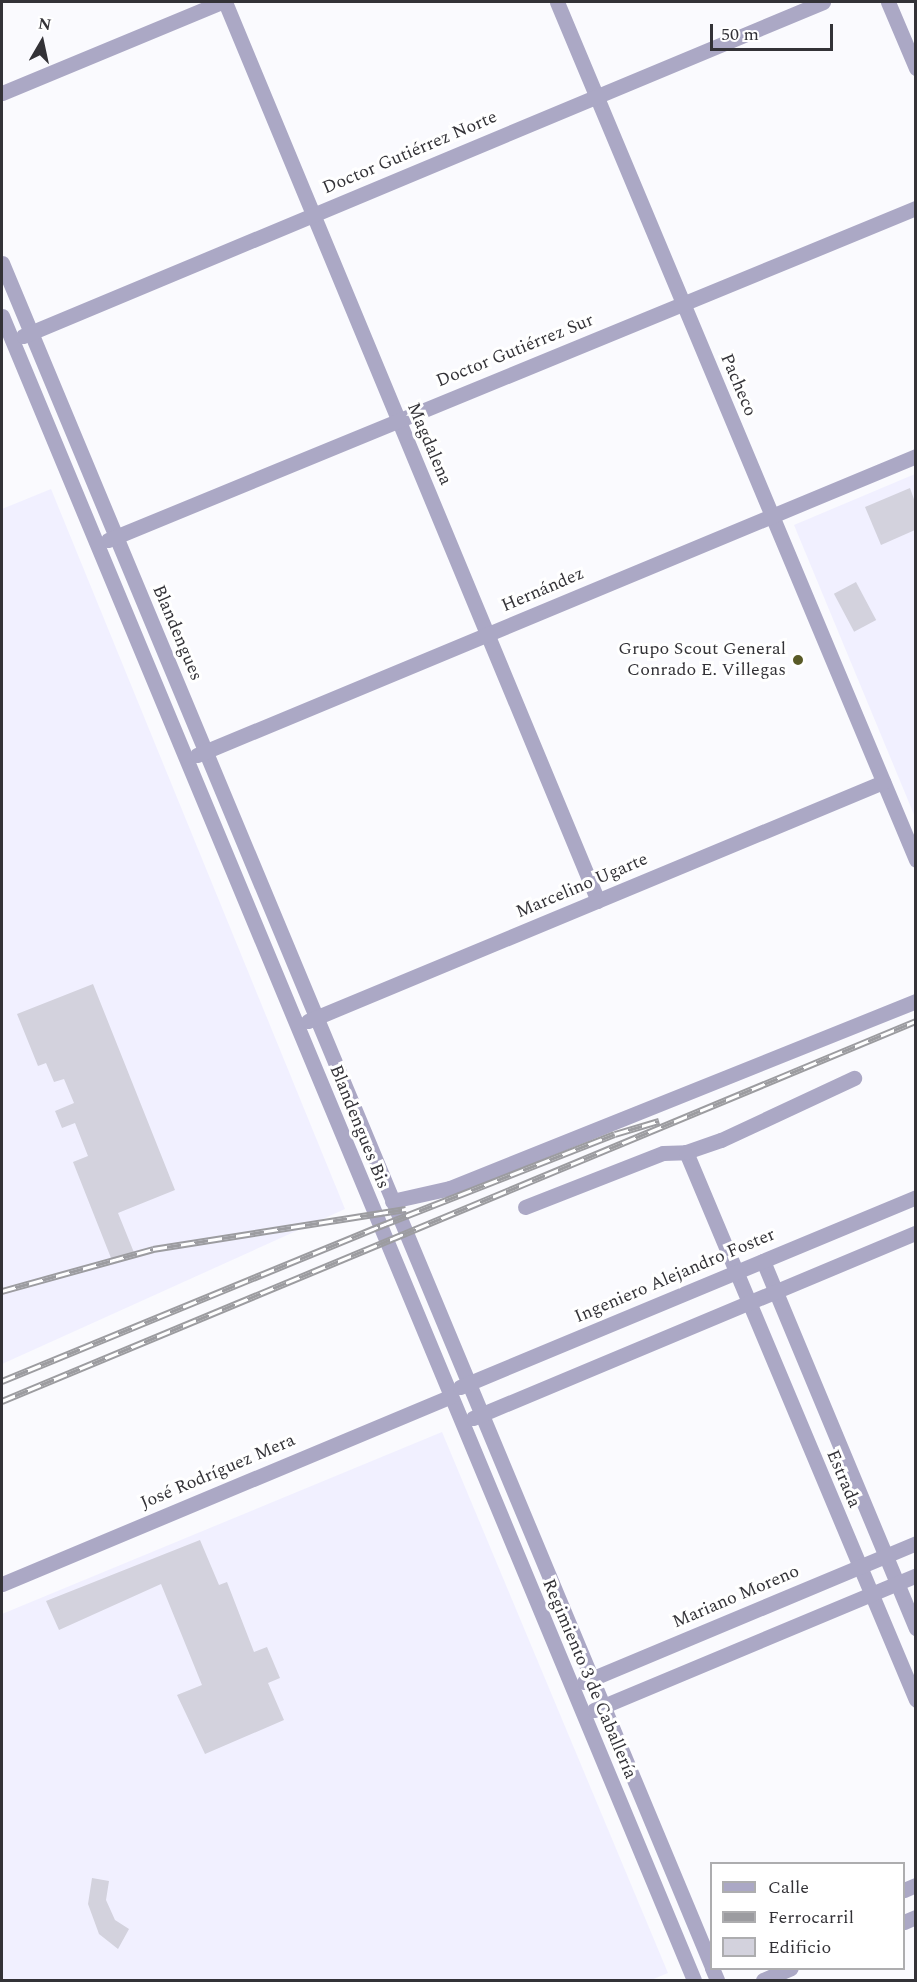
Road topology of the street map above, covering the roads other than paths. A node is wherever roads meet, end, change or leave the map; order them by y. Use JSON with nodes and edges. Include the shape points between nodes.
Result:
{"nodes":[{"id":1,"x":223,"y":2,"type":"edge"},
{"id":2,"x":557,"y":2,"type":"edge"},
{"id":3,"x":823,"y":2,"type":"edge"},
{"id":4,"x":888,"y":2,"type":"edge"},
{"id":5,"x":915,"y":68,"type":"edge"},
{"id":6,"x":2,"y":93,"type":"edge"},
{"id":7,"x":598,"y":96,"type":"junction"},
{"id":8,"x":915,"y":208,"type":"edge"},
{"id":9,"x":313,"y":215,"type":"junction"},
{"id":10,"x":2,"y":263,"type":"edge"},
{"id":11,"x":682,"y":303,"type":"junction"},
{"id":12,"x":2,"y":316,"type":"edge"},
{"id":13,"x":31,"y":333,"type":"junction"},
{"id":14,"x":12,"y":341,"type":"junction"},
{"id":15,"x":398,"y":421,"type":"junction"},
{"id":16,"x":915,"y":456,"type":"edge"},
{"id":17,"x":771,"y":516,"type":"junction"},
{"id":18,"x":116,"y":537,"type":"junction"},
{"id":19,"x":97,"y":545,"type":"junction"},
{"id":20,"x":487,"y":634,"type":"junction"},
{"id":21,"x":205,"y":752,"type":"junction"},
{"id":22,"x":186,"y":760,"type":"junction"},
{"id":23,"x":883,"y":782,"type":"junction"},
{"id":24,"x":915,"y":860,"type":"edge"},
{"id":25,"x":598,"y":901,"type":"junction"},
{"id":26,"x":915,"y":1000,"type":"edge"},
{"id":27,"x":316,"y":1018,"type":"junction"},
{"id":28,"x":297,"y":1026,"type":"junction"},
{"id":29,"x":854,"y":1078,"type":"dead end"},
{"id":30,"x":686,"y":1152,"type":"junction"},
{"id":31,"x":915,"y":1197,"type":"edge"},
{"id":32,"x":392,"y":1201,"type":"junction"},
{"id":33,"x":525,"y":1207,"type":"dead end"},
{"id":34,"x":915,"y":1233,"type":"edge"},
{"id":35,"x":763,"y":1261,"type":"junction"},
{"id":36,"x":734,"y":1273,"type":"junction"},
{"id":37,"x":775,"y":1292,"type":"junction"},
{"id":38,"x":747,"y":1303,"type":"junction"},
{"id":39,"x":468,"y":1384,"type":"junction"},
{"id":40,"x":450,"y":1394,"type":"junction"},
{"id":41,"x":481,"y":1414,"type":"junction"},
{"id":42,"x":462,"y":1422,"type":"junction"},
{"id":43,"x":915,"y":1543,"type":"edge"},
{"id":44,"x":885,"y":1555,"type":"junction"},
{"id":45,"x":859,"y":1567,"type":"junction"},
{"id":46,"x":915,"y":1575,"type":"edge"},
{"id":47,"x":897,"y":1583,"type":"junction"},
{"id":48,"x":2,"y":1584,"type":"edge"},
{"id":49,"x":871,"y":1594,"type":"junction"},
{"id":50,"x":915,"y":1628,"type":"edge"},
{"id":51,"x":592,"y":1679,"type":"junction"},
{"id":52,"x":572,"y":1687,"type":"junction"},
{"id":53,"x":915,"y":1700,"type":"edge"},
{"id":54,"x":603,"y":1706,"type":"junction"},
{"id":55,"x":583,"y":1714,"type":"junction"},
{"id":56,"x":710,"y":1961,"type":"edge"},
{"id":57,"x":786,"y":1970,"type":"edge"},
{"id":58,"x":714,"y":1971,"type":"edge"},
{"id":59,"x":691,"y":1980,"type":"edge"},
{"id":60,"x":763,"y":1980,"type":"edge"}],
"edges":[{"from":1,"to":6,"type":"street"},
{"from":1,"to":9,"type":"street","name":"Magdalena"},
{"from":2,"to":7,"type":"street","name":"Pacheco"},
{"from":3,"to":7,"type":"street","name":"Doctor Gutiérrez Norte"},
{"from":4,"to":5,"type":"street"},
{"from":7,"to":9,"type":"street","name":"Doctor Gutiérrez Norte"},
{"from":7,"to":11,"type":"street","name":"Pacheco"},
{"from":8,"to":11,"type":"street","name":"Doctor Gutiérrez Sur"},
{"from":9,"to":13,"type":"street","name":"Doctor Gutiérrez Norte"},
{"from":9,"to":15,"type":"street","name":"Magdalena"},
{"from":10,"to":13,"type":"street","name":"Blandengues"},
{"from":11,"to":15,"type":"street","name":"Doctor Gutiérrez Sur"},
{"from":11,"to":17,"type":"street","name":"Pacheco"},
{"from":12,"to":14,"type":"street"},
{"from":13,"to":14,"type":"street","name":"Doctor Gutiérrez Norte"},
{"from":13,"to":18,"type":"street","name":"Blandengues"},
{"from":14,"to":19,"type":"street"},
{"from":15,"to":18,"type":"street","name":"Doctor Gutiérrez Sur"},
{"from":15,"to":20,"type":"street","name":"Magdalena"},
{"from":16,"to":17,"type":"street","name":"Hernández"},
{"from":17,"to":20,"type":"street","name":"Hernández"},
{"from":17,"to":23,"type":"street","name":"Pacheco"},
{"from":18,"to":19,"type":"street","name":"Doctor Gutiérrez Sur"},
{"from":18,"to":21,"type":"street","name":"Blandengues"},
{"from":19,"to":22,"type":"street"},
{"from":20,"to":21,"type":"street","name":"Hernández"},
{"from":20,"to":25,"type":"street","name":"Magdalena"},
{"from":21,"to":22,"type":"street","name":"Hernández"},
{"from":21,"to":27,"type":"street","name":"Blandengues"},
{"from":22,"to":28,"type":"street"},
{"from":23,"to":24,"type":"street","name":"Pacheco"},
{"from":23,"to":25,"type":"street","name":"Marcelino Ugarte"},
{"from":25,"to":27,"type":"street","name":"Marcelino Ugarte"},
{"from":26,"to":32,"type":"street","via":[[450,1188]]},
{"from":27,"to":28,"type":"street","name":"Marcelino Ugarte"},
{"from":27,"to":32,"type":"street","name":"Blandengues Bis"},
{"from":28,"to":40,"type":"street","name":"Blandengues Bis"},
{"from":29,"to":30,"type":"street","via":[[721,1140]]},
{"from":30,"to":33,"type":"street","via":[[663,1153]]},
{"from":30,"to":36,"type":"street","name":"Estrada"},
{"from":31,"to":35,"type":"street","name":"Ingeniero Alejandro Foster"},
{"from":32,"to":39,"type":"street","name":"Blandengues Bis"},
{"from":34,"to":37,"type":"street"},
{"from":35,"to":36,"type":"street","name":"Ingeniero Alejandro Foster"},
{"from":35,"to":37,"type":"street","name":"Estrada"},
{"from":36,"to":38,"type":"street","name":"Estrada"},
{"from":36,"to":39,"type":"street","name":"Ingeniero Alejandro Foster"},
{"from":37,"to":38,"type":"street"},
{"from":37,"to":44,"type":"street","name":"Estrada"},
{"from":38,"to":41,"type":"street"},
{"from":38,"to":45,"type":"street","name":"Estrada"},
{"from":39,"to":40,"type":"street","name":"Ingeniero Alejandro Foster"},
{"from":39,"to":41,"type":"street","name":"Regimiento 3 de Caballería"},
{"from":40,"to":42,"type":"street","name":"Regimiento 3 de Caballería"},
{"from":40,"to":48,"type":"street","name":"José Rodríguez Mera"},
{"from":41,"to":42,"type":"street"},
{"from":41,"to":51,"type":"street","name":"Regimiento 3 de Caballería"},
{"from":42,"to":52,"type":"street","name":"Regimiento 3 de Caballería"},
{"from":43,"to":44,"type":"street","name":"Mariano Moreno"},
{"from":44,"to":45,"type":"street","name":"Mariano Moreno"},
{"from":44,"to":47,"type":"street","name":"Estrada"},
{"from":45,"to":49,"type":"street","name":"Estrada"},
{"from":45,"to":51,"type":"street","name":"Mariano Moreno"},
{"from":46,"to":47,"type":"street"},
{"from":47,"to":49,"type":"street"},
{"from":47,"to":50,"type":"street","name":"Estrada"},
{"from":49,"to":53,"type":"street","name":"Estrada"},
{"from":49,"to":54,"type":"street"},
{"from":51,"to":52,"type":"street","name":"Mariano Moreno"},
{"from":51,"to":54,"type":"street","name":"Regimiento 3 de Caballería"},
{"from":52,"to":55,"type":"street","name":"Regimiento 3 de Caballería"},
{"from":54,"to":55,"type":"street"},
{"from":54,"to":56,"type":"street","name":"Regimiento 3 de Caballería"},
{"from":55,"to":59,"type":"street","name":"Regimiento 3 de Caballería"},
{"from":57,"to":60,"type":"street"},
{"from":58,"to":59,"type":"street"}]}
